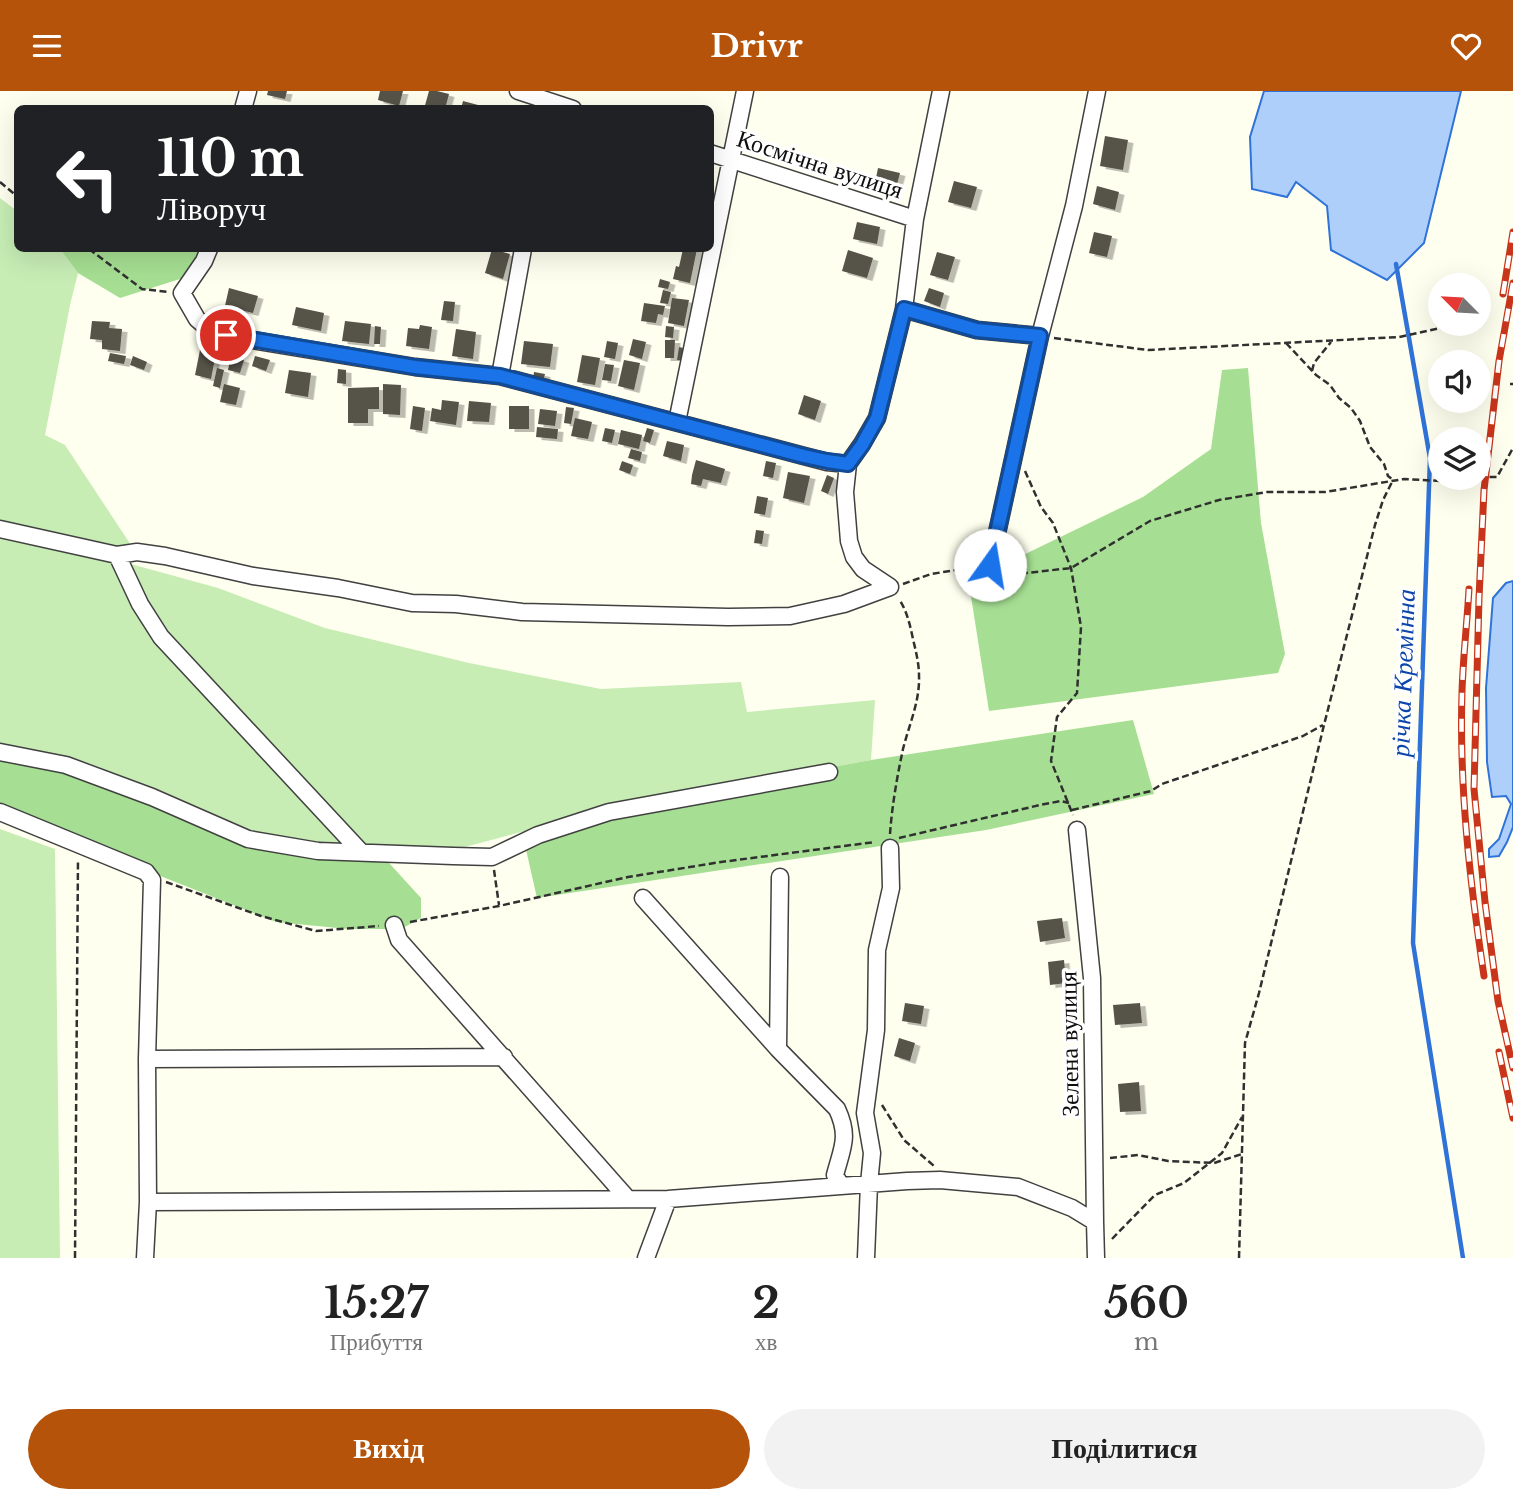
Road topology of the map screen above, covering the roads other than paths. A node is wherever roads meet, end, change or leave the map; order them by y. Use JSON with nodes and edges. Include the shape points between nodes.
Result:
{"nodes":[{"id":1,"x":518,"y":91,"type":"edge"},
{"id":2,"x":745,"y":91,"type":"edge"},
{"id":3,"x":941,"y":91,"type":"edge"},
{"id":4,"x":1097,"y":91,"type":"edge"},
{"id":5,"x":548,"y":105,"type":"edge"},
{"id":6,"x":714,"y":154,"type":"edge"},
{"id":7,"x":730,"y":159,"type":"junction"},
{"id":8,"x":915,"y":219,"type":"junction"},
{"id":9,"x":714,"y":238,"type":"edge"},
{"id":10,"x":208,"y":252,"type":"edge"},
{"id":11,"x":522,"y":252,"type":"edge"},
{"id":12,"x":711,"y":252,"type":"edge"},
{"id":13,"x":904,"y":309,"type":"junction"},
{"id":14,"x":1040,"y":336,"type":"junction"},
{"id":15,"x":500,"y":376,"type":"junction"},
{"id":16,"x":677,"y":422,"type":"junction"},
{"id":17,"x":848,"y":464,"type":"junction"},
{"id":18,"x":0,"y":529,"type":"edge"},
{"id":19,"x":117,"y":555,"type":"junction"},
{"id":20,"x":990,"y":565,"type":"road end"},
{"id":21,"x":0,"y":752,"type":"edge"},
{"id":22,"x":830,"y":772,"type":"dead end"},
{"id":23,"x":0,"y":813,"type":"edge"},
{"id":24,"x":1077,"y":830,"type":"dead end"},
{"id":25,"x":890,"y":844,"type":"road end"},
{"id":26,"x":361,"y":852,"type":"junction"},
{"id":27,"x":780,"y":877,"type":"dead end"},
{"id":28,"x":643,"y":898,"type":"dead end"},
{"id":29,"x":394,"y":925,"type":"road end"},
{"id":30,"x":778,"y":1049,"type":"junction"},
{"id":31,"x":504,"y":1057,"type":"junction"},
{"id":32,"x":147,"y":1059,"type":"junction"},
{"id":33,"x":869,"y":1184,"type":"junction"},
{"id":34,"x":841,"y":1186,"type":"junction"},
{"id":35,"x":628,"y":1199,"type":"junction"},
{"id":36,"x":668,"y":1199,"type":"junction"},
{"id":37,"x":148,"y":1202,"type":"junction"},
{"id":38,"x":1095,"y":1222,"type":"junction"},
{"id":39,"x":145,"y":1258,"type":"edge"},
{"id":40,"x":646,"y":1258,"type":"edge"},
{"id":41,"x":866,"y":1258,"type":"edge"},
{"id":42,"x":1096,"y":1258,"type":"edge"}],
"edges":[{"from":1,"to":5,"type":"street"},
{"from":2,"to":7,"type":"street"},
{"from":3,"to":8,"type":"street"},
{"from":4,"to":14,"type":"street","via":[[1074,206]]},
{"from":6,"to":7,"type":"street","name":"Космічна вулиця"},
{"from":7,"to":8,"type":"street","name":"Космічна вулиця"},
{"from":7,"to":9,"type":"street"},
{"from":8,"to":13,"type":"street"},
{"from":10,"to":15,"type":"street","via":[[182,293],[197,319],[212,332],[415,367]]},
{"from":11,"to":15,"type":"street"},
{"from":12,"to":16,"type":"street"},
{"from":13,"to":14,"type":"street","via":[[977,330]]},
{"from":13,"to":17,"type":"street","via":[[877,418]]},
{"from":14,"to":20,"type":"street"},
{"from":15,"to":16,"type":"street"},
{"from":16,"to":17,"type":"street"},
{"from":17,"to":19,"type":"street","via":[[845,492],[854,557],[890,587],[844,604],[790,616],[522,612],[412,603],[165,556]]},
{"from":18,"to":19,"type":"street"},
{"from":19,"to":26,"type":"street","via":[[161,636]]},
{"from":21,"to":26,"type":"street","via":[[66,765],[248,839],[318,851]]},
{"from":22,"to":26,"type":"street","via":[[609,812],[538,835],[492,857]]},
{"from":23,"to":32,"type":"street","via":[[150,876]]},
{"from":24,"to":38,"type":"street","name":"Зелена вулиця","via":[[1092,978]]},
{"from":25,"to":33,"type":"street","via":[[891,888],[877,950],[876,1030],[865,1113],[873,1153]]},
{"from":27,"to":30,"type":"street"},
{"from":28,"to":30,"type":"street"},
{"from":29,"to":31,"type":"street","via":[[399,940]]},
{"from":30,"to":34,"type":"street","via":[[837,1109],[845,1138],[835,1175]]},
{"from":31,"to":32,"type":"street"},
{"from":31,"to":35,"type":"street"},
{"from":32,"to":37,"type":"street"},
{"from":33,"to":34,"type":"street"},
{"from":33,"to":38,"type":"street","via":[[953,1181],[1018,1187]]},
{"from":33,"to":41,"type":"street"},
{"from":34,"to":36,"type":"street"},
{"from":35,"to":36,"type":"street"},
{"from":35,"to":37,"type":"street"},
{"from":36,"to":40,"type":"street"},
{"from":37,"to":39,"type":"street"},
{"from":38,"to":42,"type":"street","name":"Зелена вулиця"}]}
